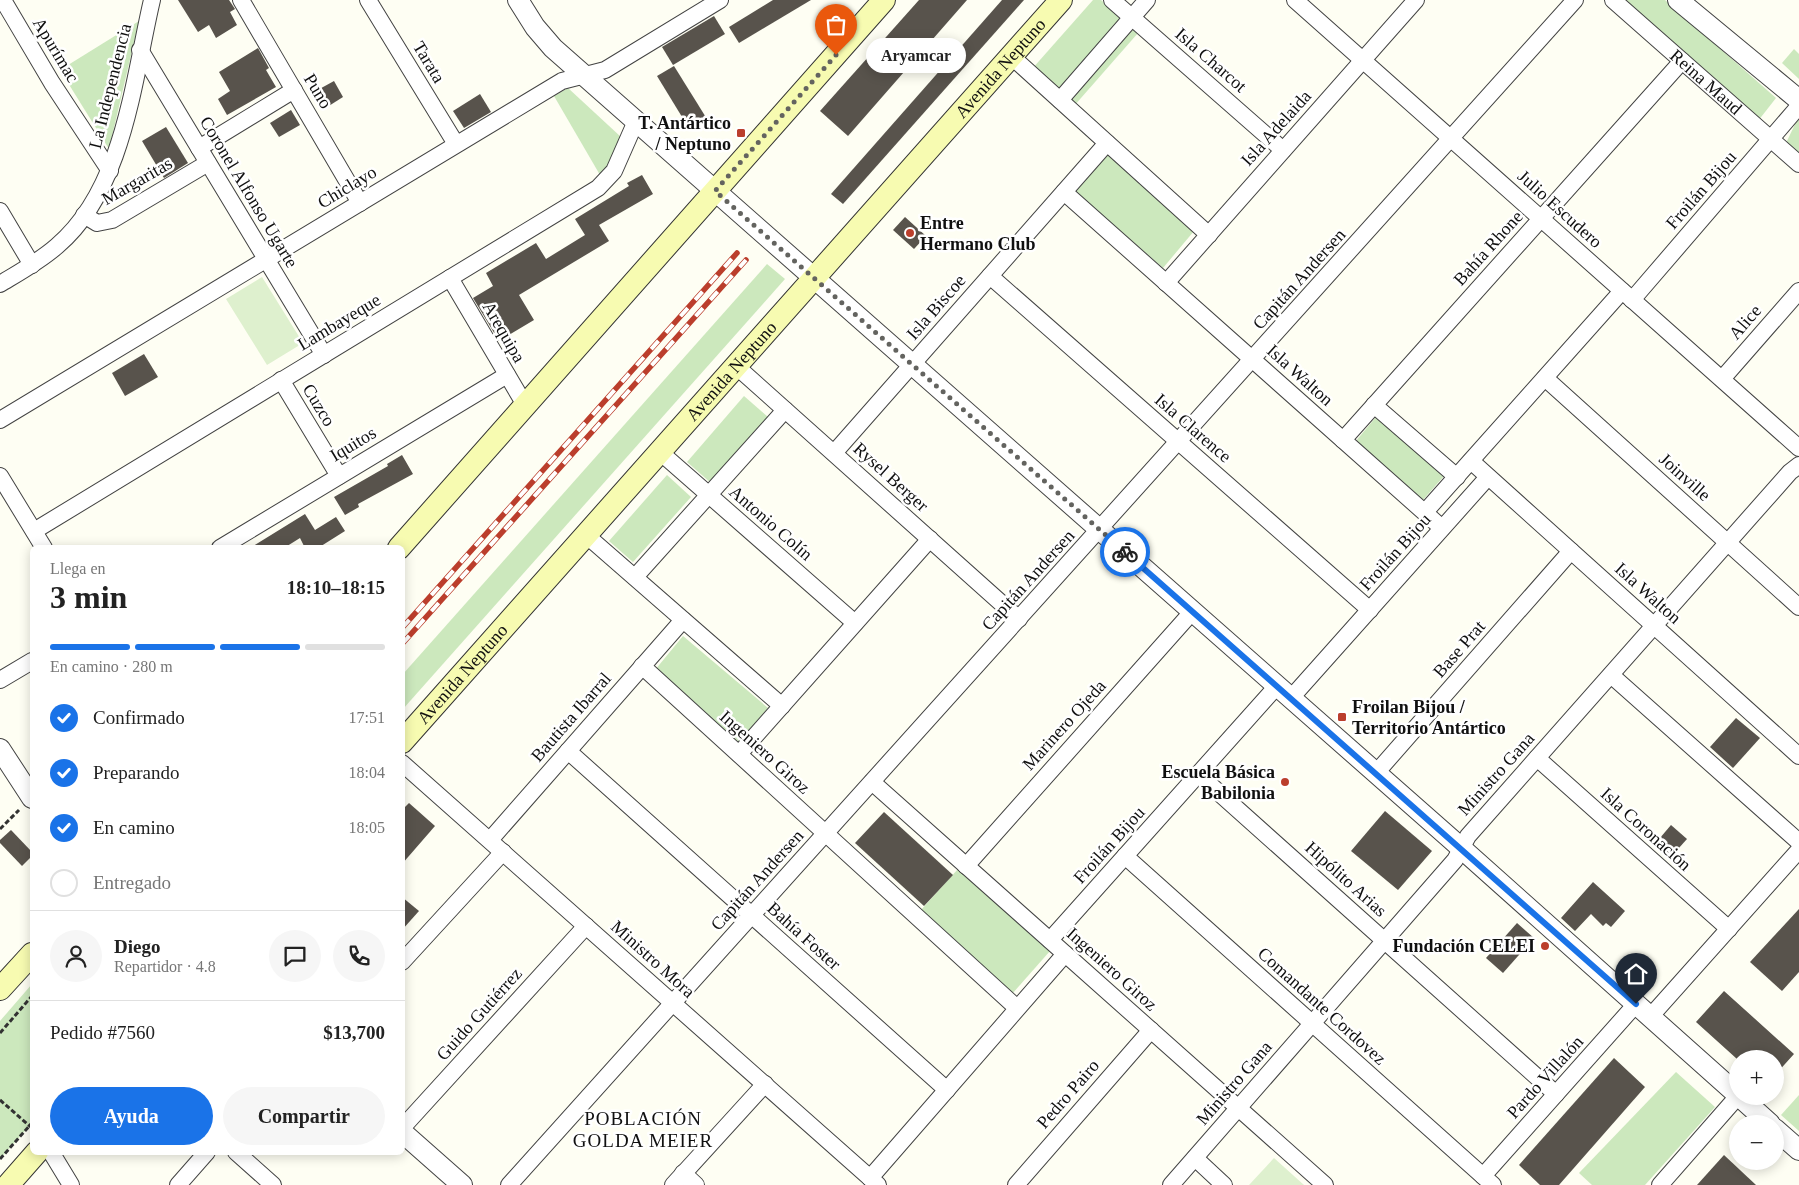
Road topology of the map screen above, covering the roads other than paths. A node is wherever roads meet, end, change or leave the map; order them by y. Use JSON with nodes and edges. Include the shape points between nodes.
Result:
{"nodes":[{"id":1,"x":3,"y":0,"type":"edge"},
{"id":2,"x":152,"y":0,"type":"edge"},
{"id":3,"x":241,"y":0,"type":"edge"},
{"id":4,"x":368,"y":0,"type":"edge"},
{"id":5,"x":518,"y":0,"type":"edge"},
{"id":6,"x":720,"y":0,"type":"edge"},
{"id":7,"x":884,"y":0,"type":"edge"},
{"id":8,"x":1061,"y":0,"type":"edge"},
{"id":9,"x":1112,"y":0,"type":"edge"},
{"id":10,"x":1147,"y":0,"type":"edge"},
{"id":11,"x":1295,"y":0,"type":"edge"},
{"id":12,"x":1416,"y":0,"type":"edge"},
{"id":13,"x":1575,"y":0,"type":"edge"},
{"id":14,"x":1613,"y":0,"type":"edge"},
{"id":15,"x":1678,"y":0,"type":"edge"},
{"id":16,"x":1132,"y":17,"type":"junction"},
{"id":17,"x":140,"y":50,"type":"junction"},
{"id":18,"x":1011,"y":56,"type":"junction"},
{"id":19,"x":1363,"y":60,"type":"junction"},
{"id":20,"x":1682,"y":61,"type":"junction"},
{"id":21,"x":583,"y":75,"type":"junction"},
{"id":22,"x":294,"y":90,"type":"junction"},
{"id":23,"x":1060,"y":100,"type":"junction"},
{"id":24,"x":1799,"y":100,"type":"edge"},
{"id":25,"x":1799,"y":106,"type":"edge"},
{"id":26,"x":636,"y":121,"type":"junction"},
{"id":27,"x":1451,"y":139,"type":"junction"},
{"id":28,"x":1771,"y":139,"type":"junction"},
{"id":29,"x":1107,"y":143,"type":"junction"},
{"id":30,"x":456,"y":144,"type":"junction"},
{"id":31,"x":199,"y":148,"type":"junction"},
{"id":32,"x":1283,"y":150,"type":"junction"},
{"id":33,"x":208,"y":163,"type":"junction"},
{"id":34,"x":1799,"y":164,"type":"edge"},
{"id":35,"x":110,"y":170,"type":"junction"},
{"id":36,"x":715,"y":191,"type":"junction"},
{"id":37,"x":1064,"y":192,"type":"junction"},
{"id":38,"x":360,"y":202,"type":"junction"},
{"id":39,"x":0,"y":211,"type":"edge"},
{"id":40,"x":84,"y":216,"type":"junction"},
{"id":41,"x":1541,"y":219,"type":"junction"},
{"id":42,"x":1209,"y":235,"type":"junction"},
{"id":43,"x":266,"y":259,"type":"junction"},
{"id":44,"x":32,"y":265,"type":"junction"},
{"id":45,"x":990,"y":276,"type":"junction"},
{"id":46,"x":450,"y":278,"type":"junction"},
{"id":47,"x":814,"y":278,"type":"junction"},
{"id":48,"x":1166,"y":283,"type":"junction"},
{"id":49,"x":0,"y":284,"type":"edge"},
{"id":50,"x":1799,"y":291,"type":"edge"},
{"id":51,"x":1628,"y":296,"type":"junction"},
{"id":52,"x":324,"y":355,"type":"junction"},
{"id":53,"x":1253,"y":360,"type":"junction"},
{"id":54,"x":912,"y":364,"type":"junction"},
{"id":55,"x":736,"y":366,"type":"junction"},
{"id":56,"x":507,"y":375,"type":"junction"},
{"id":57,"x":1545,"y":378,"type":"junction"},
{"id":58,"x":1722,"y":379,"type":"junction"},
{"id":59,"x":281,"y":380,"type":"junction"},
{"id":60,"x":524,"y":405,"type":"junction"},
{"id":61,"x":1374,"y":405,"type":"junction"},
{"id":62,"x":785,"y":410,"type":"junction"},
{"id":63,"x":0,"y":420,"type":"edge"},
{"id":64,"x":1343,"y":440,"type":"junction"},
{"id":65,"x":1179,"y":442,"type":"junction"},
{"id":66,"x":1799,"y":448,"type":"edge"},
{"id":67,"x":660,"y":452,"type":"junction"},
{"id":68,"x":834,"y":453,"type":"junction"},
{"id":69,"x":1471,"y":461,"type":"junction"},
{"id":70,"x":1799,"y":465,"type":"edge"},
{"id":71,"x":0,"y":476,"type":"edge"},
{"id":72,"x":339,"y":476,"type":"junction"},
{"id":73,"x":1457,"y":477,"type":"junction"},
{"id":74,"x":1488,"y":477,"type":"junction"},
{"id":75,"x":709,"y":495,"type":"junction"},
{"id":76,"x":1425,"y":512,"type":"junction"},
{"id":77,"x":1442,"y":528,"type":"junction"},
{"id":78,"x":1100,"y":530,"type":"junction"},
{"id":79,"x":34,"y":531,"type":"junction"},
{"id":80,"x":586,"y":535,"type":"junction"},
{"id":81,"x":930,"y":539,"type":"junction"},
{"id":82,"x":1728,"y":543,"type":"junction"},
{"id":83,"x":42,"y":545,"type":"edge"},
{"id":84,"x":225,"y":545,"type":"edge"},
{"id":85,"x":402,"y":545,"type":"edge"},
{"id":86,"x":1572,"y":551,"type":"junction"},
{"id":87,"x":635,"y":577,"type":"junction"},
{"id":88,"x":1799,"y":607,"type":"edge"},
{"id":89,"x":1370,"y":610,"type":"junction"},
{"id":90,"x":1192,"y":612,"type":"junction"},
{"id":91,"x":1019,"y":619,"type":"junction"},
{"id":92,"x":683,"y":620,"type":"junction"},
{"id":93,"x":855,"y":623,"type":"junction"},
{"id":94,"x":1654,"y":626,"type":"junction"},
{"id":95,"x":30,"y":662,"type":"edge"},
{"id":96,"x":642,"y":666,"type":"junction"},
{"id":97,"x":1611,"y":674,"type":"junction"},
{"id":98,"x":0,"y":680,"type":"edge"},
{"id":99,"x":1284,"y":692,"type":"junction"},
{"id":100,"x":782,"y":706,"type":"junction"},
{"id":101,"x":405,"y":739,"type":"edge"},
{"id":102,"x":0,"y":748,"type":"edge"},
{"id":103,"x":568,"y":751,"type":"junction"},
{"id":104,"x":739,"y":754,"type":"junction"},
{"id":105,"x":1799,"y":756,"type":"edge"},
{"id":106,"x":1537,"y":758,"type":"junction"},
{"id":107,"x":405,"y":766,"type":"edge"},
{"id":108,"x":1376,"y":773,"type":"junction"},
{"id":109,"x":1198,"y":774,"type":"junction"},
{"id":110,"x":872,"y":782,"type":"junction"},
{"id":111,"x":30,"y":793,"type":"edge"},
{"id":112,"x":826,"y":834,"type":"junction"},
{"id":113,"x":490,"y":840,"type":"junction"},
{"id":114,"x":1799,"y":842,"type":"edge"},
{"id":115,"x":1461,"y":849,"type":"junction"},
{"id":116,"x":1799,"y":850,"type":"edge"},
{"id":117,"x":503,"y":852,"type":"junction"},
{"id":118,"x":1125,"y":856,"type":"junction"},
{"id":119,"x":966,"y":866,"type":"junction"},
{"id":120,"x":752,"y":916,"type":"junction"},
{"id":121,"x":586,"y":926,"type":"junction"},
{"id":122,"x":1729,"y":929,"type":"junction"},
{"id":123,"x":1050,"y":940,"type":"junction"},
{"id":124,"x":1385,"y":941,"type":"junction"},
{"id":125,"x":1065,"y":954,"type":"junction"},
{"id":126,"x":30,"y":956,"type":"edge"},
{"id":127,"x":405,"y":959,"type":"edge"},
{"id":128,"x":0,"y":989,"type":"edge"},
{"id":129,"x":673,"y":1003,"type":"junction"},
{"id":130,"x":1018,"y":1008,"type":"junction"},
{"id":131,"x":1643,"y":1011,"type":"junction"},
{"id":132,"x":1312,"y":1024,"type":"junction"},
{"id":133,"x":1150,"y":1030,"type":"junction"},
{"id":134,"x":764,"y":1084,"type":"junction"},
{"id":135,"x":1729,"y":1088,"type":"edge"},
{"id":136,"x":946,"y":1090,"type":"junction"},
{"id":137,"x":1556,"y":1094,"type":"junction"},
{"id":138,"x":1730,"y":1105,"type":"edge"},
{"id":139,"x":1748,"y":1105,"type":"edge"},
{"id":140,"x":1239,"y":1108,"type":"junction"},
{"id":141,"x":1760,"y":1115,"type":"edge"},
{"id":142,"x":405,"y":1127,"type":"edge"},
{"id":143,"x":405,"y":1133,"type":"edge"},
{"id":144,"x":1784,"y":1137,"type":"edge"},
{"id":145,"x":1799,"y":1150,"type":"edge"},
{"id":146,"x":34,"y":1155,"type":"edge"},
{"id":147,"x":53,"y":1155,"type":"edge"},
{"id":148,"x":205,"y":1155,"type":"edge"},
{"id":149,"x":239,"y":1155,"type":"edge"},
{"id":150,"x":1195,"y":1158,"type":"junction"},
{"id":151,"x":678,"y":1179,"type":"edge"},
{"id":152,"x":874,"y":1181,"type":"edge"},
{"id":153,"x":1488,"y":1181,"type":"edge"},
{"id":154,"x":1664,"y":1184,"type":"edge"},
{"id":155,"x":8,"y":1185,"type":"edge"},
{"id":156,"x":72,"y":1185,"type":"edge"},
{"id":157,"x":178,"y":1185,"type":"edge"},
{"id":158,"x":273,"y":1185,"type":"edge"},
{"id":159,"x":462,"y":1185,"type":"edge"},
{"id":160,"x":509,"y":1185,"type":"edge"},
{"id":161,"x":696,"y":1185,"type":"edge"},
{"id":162,"x":1016,"y":1185,"type":"edge"},
{"id":163,"x":1172,"y":1185,"type":"edge"},
{"id":164,"x":1224,"y":1185,"type":"edge"},
{"id":165,"x":1325,"y":1185,"type":"edge"}],
"edges":[{"from":1,"to":35,"type":"street","name":"Apurímac","via":[[52,83]]},
{"from":2,"to":17,"type":"street","name":"La Independencia"},
{"from":3,"to":22,"type":"street","name":"Puno"},
{"from":4,"to":30,"type":"street","name":"Tarata"},
{"from":5,"to":21,"type":"street","via":[[543,38]]},
{"from":6,"to":21,"type":"street","name":"Chiclayo","via":[[604,70]]},
{"from":7,"to":36,"type":"main road"},
{"from":8,"to":18,"type":"main road","name":"Avenida Neptuno"},
{"from":9,"to":16,"type":"street","name":"Isla Charcot"},
{"from":10,"to":16,"type":"street"},
{"from":11,"to":19,"type":"street","name":"Julio Escudero"},
{"from":12,"to":19,"type":"street","name":"Isla Adelaida"},
{"from":13,"to":27,"type":"street","name":"Capitán Andersen"},
{"from":14,"to":20,"type":"street","name":"Reina Maud"},
{"from":15,"to":24,"type":"street"},
{"from":16,"to":23,"type":"street"},
{"from":16,"to":32,"type":"street","name":"Isla Charcot"},
{"from":17,"to":31,"type":"street","name":"Coronel Alfonso Ugarte"},
{"from":17,"to":35,"type":"street","name":"La Independencia","via":[[124,127]]},
{"from":18,"to":23,"type":"street"},
{"from":18,"to":47,"type":"main road","name":"Avenida Neptuno"},
{"from":19,"to":27,"type":"street","name":"Julio Escudero"},
{"from":19,"to":32,"type":"street","name":"Isla Adelaida"},
{"from":20,"to":28,"type":"street","name":"Reina Maud"},
{"from":20,"to":41,"type":"street","name":"Bahía Rhone"},
{"from":21,"to":26,"type":"street"},
{"from":21,"to":30,"type":"street","name":"Chiclayo","via":[[562,80]]},
{"from":22,"to":31,"type":"street"},
{"from":22,"to":38,"type":"street","name":"Puno"},
{"from":23,"to":29,"type":"street"},
{"from":25,"to":28,"type":"street","name":"Froilán Bijou"},
{"from":26,"to":36,"type":"street"},
{"from":26,"to":46,"type":"street","name":"Lambayeque","via":[[614,171],[603,185]]},
{"from":27,"to":41,"type":"street","name":"Julio Escudero"},
{"from":27,"to":53,"type":"street","name":"Capitán Andersen"},
{"from":28,"to":34,"type":"street","name":"Reina Maud"},
{"from":28,"to":51,"type":"street","name":"Froilán Bijou"},
{"from":29,"to":37,"type":"street","name":"Isla Biscoe"},
{"from":29,"to":42,"type":"street"},
{"from":30,"to":38,"type":"street","name":"Chiclayo"},
{"from":31,"to":33,"type":"street","name":"Coronel Alfonso Ugarte"},
{"from":32,"to":42,"type":"street","name":"Isla Adelaida"},
{"from":33,"to":40,"type":"street","name":"Margaritas","via":[[112,220],[97,222]]},
{"from":33,"to":43,"type":"street","name":"Coronel Alfonso Ugarte"},
{"from":35,"to":40,"type":"street","name":"La Independencia"},
{"from":36,"to":47,"type":"street"},
{"from":36,"to":60,"type":"main road"},
{"from":37,"to":45,"type":"street","name":"Isla Biscoe"},
{"from":37,"to":48,"type":"street","name":"Isla Walton"},
{"from":38,"to":43,"type":"street","name":"Chiclayo"},
{"from":39,"to":44,"type":"street"},
{"from":40,"to":44,"type":"street","name":"La Independencia","via":[[58,245]]},
{"from":41,"to":51,"type":"street","name":"Julio Escudero"},
{"from":41,"to":61,"type":"street","name":"Bahía Rhone"},
{"from":42,"to":48,"type":"street","name":"Isla Adelaida"},
{"from":43,"to":52,"type":"street","name":"Coronel Alfonso Ugarte"},
{"from":43,"to":63,"type":"street","name":"Chiclayo"},
{"from":44,"to":49,"type":"street","name":"La Independencia"},
{"from":45,"to":54,"type":"street","name":"Isla Biscoe"},
{"from":45,"to":65,"type":"street","name":"Isla Clarence"},
{"from":46,"to":52,"type":"street","name":"Lambayeque"},
{"from":46,"to":56,"type":"street","name":"Arequipa"},
{"from":47,"to":54,"type":"street"},
{"from":47,"to":55,"type":"main road","name":"Avenida Neptuno"},
{"from":48,"to":53,"type":"street","name":"Isla Walton"},
{"from":50,"to":58,"type":"street","name":"Alice"},
{"from":51,"to":57,"type":"street","name":"Froilán Bijou"},
{"from":51,"to":58,"type":"street","name":"Julio Escudero"},
{"from":52,"to":59,"type":"street","name":"Lambayeque"},
{"from":53,"to":64,"type":"street","name":"Isla Walton"},
{"from":53,"to":65,"type":"street","name":"Capitán Andersen"},
{"from":54,"to":68,"type":"street","name":"Isla Biscoe"},
{"from":54,"to":78,"type":"street"},
{"from":55,"to":62,"type":"street","name":"Rysel Berger"},
{"from":55,"to":67,"type":"main road","name":"Avenida Neptuno"},
{"from":56,"to":60,"type":"street","name":"Arequipa"},
{"from":56,"to":72,"type":"street","name":"Iquitos"},
{"from":57,"to":69,"type":"street","name":"Froilán Bijou"},
{"from":57,"to":82,"type":"street","name":"Joinville"},
{"from":58,"to":66,"type":"street","name":"Julio Escudero"},
{"from":59,"to":72,"type":"street","name":"Cuzco"},
{"from":59,"to":79,"type":"street","name":"Lambayeque"},
{"from":60,"to":85,"type":"main road"},
{"from":61,"to":64,"type":"street","name":"Bahía Rhone"},
{"from":61,"to":73,"type":"street"},
{"from":62,"to":68,"type":"street","name":"Rysel Berger"},
{"from":62,"to":75,"type":"street"},
{"from":64,"to":76,"type":"street","name":"Isla Walton"},
{"from":65,"to":78,"type":"street","name":"Capitán Andersen"},
{"from":65,"to":89,"type":"street","name":"Isla Clarence"},
{"from":67,"to":75,"type":"street","name":"Antonio Colín"},
{"from":67,"to":80,"type":"main road","name":"Avenida Neptuno"},
{"from":68,"to":81,"type":"street","name":"Rysel Berger"},
{"from":69,"to":73,"type":"street","name":"Froilán Bijou"},
{"from":69,"to":74,"type":"street","name":"Isla Walton"},
{"from":70,"to":82,"type":"street","name":"Ministro Gana"},
{"from":71,"to":79,"type":"street"},
{"from":72,"to":84,"type":"street","name":"Iquitos"},
{"from":73,"to":76,"type":"street","name":"Froilán Bijou"},
{"from":74,"to":77,"type":"street","name":"Froilán Bijou"},
{"from":74,"to":86,"type":"street","name":"Isla Walton"},
{"from":75,"to":87,"type":"street"},
{"from":75,"to":93,"type":"street","name":"Antonio Colín"},
{"from":76,"to":77,"type":"street","name":"Isla Walton"},
{"from":77,"to":89,"type":"street","name":"Froilán Bijou"},
{"from":78,"to":90,"type":"street"},
{"from":78,"to":91,"type":"street","name":"Capitán Andersen"},
{"from":79,"to":83,"type":"street"},
{"from":80,"to":87,"type":"street"},
{"from":80,"to":101,"type":"main road","name":"Avenida Neptuno"},
{"from":81,"to":91,"type":"street","name":"Rysel Berger"},
{"from":81,"to":93,"type":"street"},
{"from":82,"to":88,"type":"street","name":"Joinville"},
{"from":82,"to":94,"type":"street","name":"Ministro Gana"},
{"from":86,"to":94,"type":"street","name":"Isla Walton"},
{"from":86,"to":108,"type":"street","name":"Base Prat"},
{"from":87,"to":92,"type":"street"},
{"from":89,"to":99,"type":"street","name":"Froilán Bijou"},
{"from":90,"to":99,"type":"street"},
{"from":90,"to":119,"type":"street","name":"Marinero Ojeda"},
{"from":91,"to":110,"type":"street","name":"Capitán Andersen"},
{"from":92,"to":96,"type":"street","name":"Bautista Ibarral"},
{"from":92,"to":100,"type":"street"},
{"from":93,"to":100,"type":"street"},
{"from":94,"to":97,"type":"street","name":"Ministro Gana"},
{"from":94,"to":105,"type":"street","name":"Isla Walton"},
{"from":95,"to":98,"type":"street"},
{"from":96,"to":103,"type":"street","name":"Bautista Ibarral"},
{"from":96,"to":104,"type":"street","name":"Ingeniero Giroz"},
{"from":97,"to":106,"type":"street","name":"Ministro Gana"},
{"from":97,"to":114,"type":"street"},
{"from":99,"to":108,"type":"street"},
{"from":99,"to":109,"type":"street","name":"Froilán Bijou"},
{"from":100,"to":104,"type":"street"},
{"from":102,"to":111,"type":"street"},
{"from":103,"to":113,"type":"street","name":"Bautista Ibarral"},
{"from":103,"to":120,"type":"street","name":"Bahía Foster"},
{"from":104,"to":112,"type":"street","name":"Ingeniero Giroz"},
{"from":106,"to":115,"type":"street","name":"Ministro Gana","via":[[1468,836]]},
{"from":106,"to":122,"type":"street","name":"Isla Coronación"},
{"from":107,"to":113,"type":"street","name":"Ministro Mora"},
{"from":108,"to":115,"type":"street"},
{"from":109,"to":118,"type":"street","name":"Froilán Bijou"},
{"from":109,"to":124,"type":"street","name":"Hipólito Arias"},
{"from":110,"to":112,"type":"street","name":"Capitán Andersen"},
{"from":110,"to":119,"type":"street","name":"Ingeniero Giroz"},
{"from":112,"to":120,"type":"street","name":"Capitán Andersen"},
{"from":112,"to":130,"type":"street","name":"Ingeniero Giroz"},
{"from":113,"to":117,"type":"street","name":"Ministro Mora"},
{"from":115,"to":124,"type":"street","name":"Ministro Gana"},
{"from":115,"to":131,"type":"street"},
{"from":116,"to":122,"type":"street","name":"Pardo Villalón"},
{"from":117,"to":121,"type":"street","name":"Ministro Mora"},
{"from":117,"to":127,"type":"street"},
{"from":118,"to":123,"type":"street","name":"Froilán Bijou"},
{"from":118,"to":132,"type":"street","name":"Comandante Cordovez"},
{"from":119,"to":123,"type":"street","name":"Ingeniero Giroz"},
{"from":120,"to":129,"type":"street","name":"Capitán Andersen"},
{"from":120,"to":136,"type":"street","name":"Bahía Foster"},
{"from":121,"to":129,"type":"street","name":"Ministro Mora"},
{"from":121,"to":142,"type":"street","name":"Guido Gutiérrez"},
{"from":122,"to":131,"type":"street","name":"Pardo Villalón"},
{"from":123,"to":125,"type":"street","name":"Ingeniero Giroz"},
{"from":124,"to":132,"type":"street","name":"Ministro Gana"},
{"from":124,"to":137,"type":"street","name":"Hipólito Arias"},
{"from":125,"to":130,"type":"street"},
{"from":125,"to":133,"type":"street","name":"Ingeniero Giroz"},
{"from":126,"to":128,"type":"main road"},
{"from":129,"to":134,"type":"street","name":"Ministro Mora"},
{"from":129,"to":160,"type":"street","name":"Capitán Andersen"},
{"from":130,"to":136,"type":"street"},
{"from":131,"to":135,"type":"street"},
{"from":131,"to":137,"type":"street","name":"Pardo Villalón"},
{"from":132,"to":140,"type":"street","name":"Ministro Gana"},
{"from":132,"to":153,"type":"street","name":"Comandante Cordovez"},
{"from":133,"to":140,"type":"street","name":"Ingeniero Giroz"},
{"from":133,"to":162,"type":"street","name":"Pedro Pairo"},
{"from":134,"to":151,"type":"street"},
{"from":134,"to":152,"type":"street","name":"Ministro Mora"},
{"from":136,"to":152,"type":"street"},
{"from":137,"to":153,"type":"street","name":"Pardo Villalón"},
{"from":138,"to":154,"type":"street"},
{"from":139,"to":141,"type":"street"},
{"from":140,"to":150,"type":"street","name":"Ministro Gana"},
{"from":140,"to":165,"type":"street","name":"Ingeniero Giroz"},
{"from":143,"to":159,"type":"street"},
{"from":144,"to":145,"type":"street"},
{"from":146,"to":155,"type":"main road"},
{"from":147,"to":156,"type":"street"},
{"from":148,"to":157,"type":"street"},
{"from":149,"to":158,"type":"street"},
{"from":150,"to":163,"type":"street","name":"Ministro Gana"},
{"from":150,"to":164,"type":"street"},
{"from":151,"to":161,"type":"street"}]}
